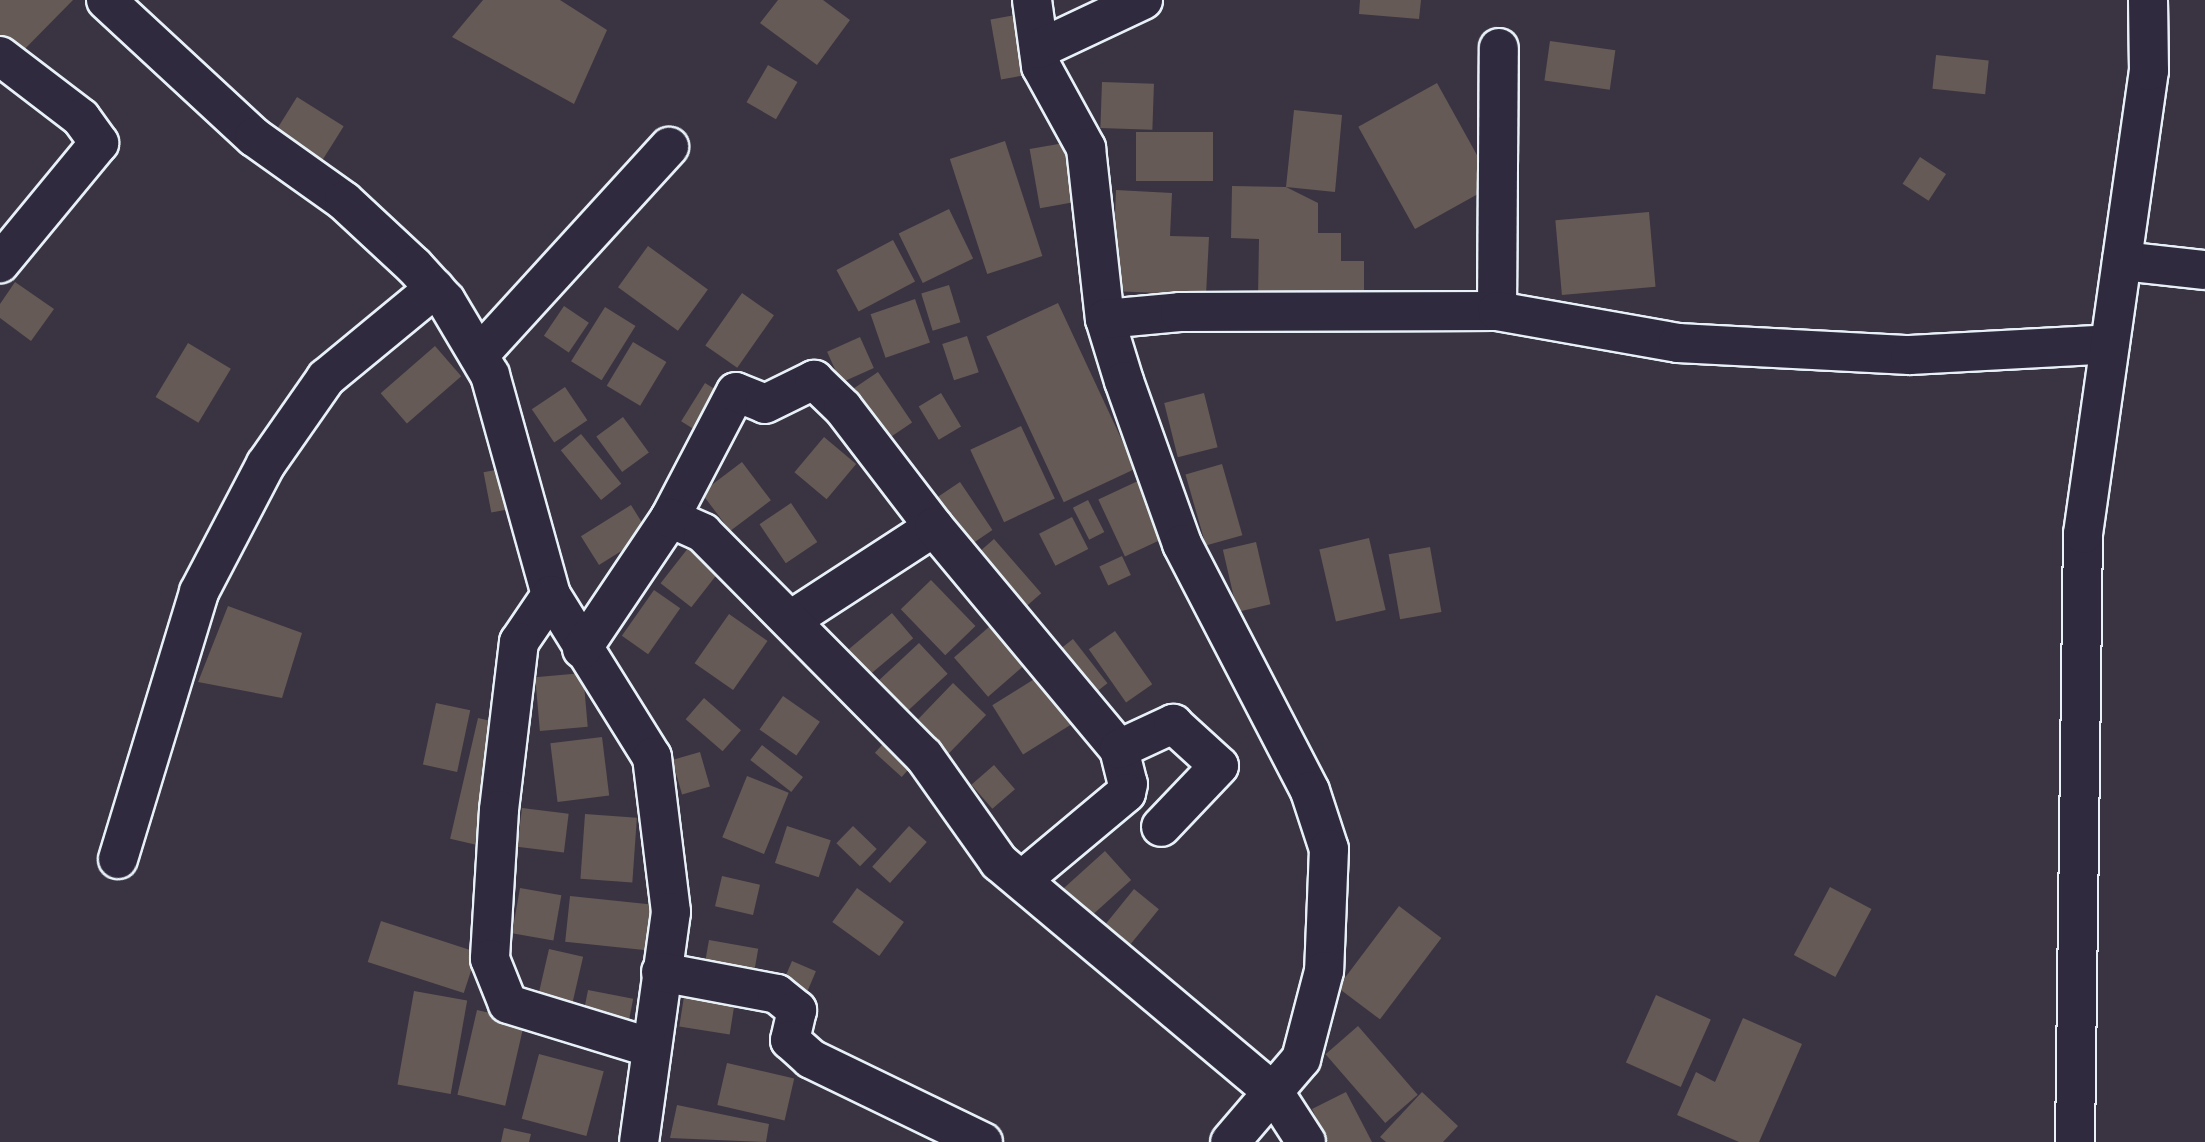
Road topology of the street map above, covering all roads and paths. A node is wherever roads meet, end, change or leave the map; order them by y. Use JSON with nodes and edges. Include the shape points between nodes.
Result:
{"nodes":[{"id":1,"x":106,"y":0,"type":"edge"},
{"id":2,"x":1031,"y":0,"type":"edge"},
{"id":3,"x":1143,"y":0,"type":"edge"},
{"id":4,"x":2148,"y":0,"type":"edge"},
{"id":5,"x":1499,"y":48,"type":"dead end"},
{"id":6,"x":1039,"y":49,"type":"junction"},
{"id":7,"x":0,"y":56,"type":"edge"},
{"id":8,"x":669,"y":148,"type":"dead end"},
{"id":9,"x":2122,"y":261,"type":"junction"},
{"id":10,"x":0,"y":263,"type":"edge"},
{"id":11,"x":2205,"y":270,"type":"edge"},
{"id":12,"x":435,"y":288,"type":"junction"},
{"id":13,"x":1497,"y":311,"type":"junction"},
{"id":14,"x":1105,"y":318,"type":"junction"},
{"id":15,"x":2110,"y":344,"type":"junction"},
{"id":16,"x":479,"y":355,"type":"junction"},
{"id":17,"x":670,"y":518,"type":"junction"},
{"id":18,"x":934,"y":527,"type":"junction"},
{"id":19,"x":551,"y":595,"type":"junction"},
{"id":20,"x":794,"y":618,"type":"junction"},
{"id":21,"x":582,"y":649,"type":"junction"},
{"id":22,"x":1119,"y":750,"type":"junction"},
{"id":23,"x":1161,"y":827,"type":"dead end"},
{"id":24,"x":118,"y":859,"type":"dead end"},
{"id":25,"x":1021,"y":880,"type":"junction"},
{"id":26,"x":661,"y":972,"type":"junction"},
{"id":27,"x":649,"y":1047,"type":"junction"},
{"id":28,"x":1275,"y":1094,"type":"junction"},
{"id":29,"x":639,"y":1142,"type":"edge"},
{"id":30,"x":983,"y":1142,"type":"edge"},
{"id":31,"x":1230,"y":1142,"type":"edge"},
{"id":32,"x":1306,"y":1142,"type":"edge"},
{"id":33,"x":2075,"y":1142,"type":"edge"}],
"edges":[{"from":1,"to":12,"type":"street","via":[[254,137],[344,201]]},
{"from":2,"to":6,"type":"street"},
{"from":3,"to":6,"type":"street"},
{"from":4,"to":9,"type":"street","via":[[2149,71]]},
{"from":5,"to":13,"type":"street"},
{"from":6,"to":14,"type":"street","via":[[1041,66],[1086,148]]},
{"from":7,"to":10,"type":"street","via":[[81,118],[99,143]]},
{"from":8,"to":16,"type":"street"},
{"from":9,"to":11,"type":"street"},
{"from":9,"to":15,"type":"street"},
{"from":12,"to":16,"type":"street"},
{"from":12,"to":24,"type":"street","via":[[326,378],[266,464],[199,592]]},
{"from":13,"to":14,"type":"street","via":[[1180,312]]},
{"from":13,"to":15,"type":"street","via":[[1678,343],[1910,355]]},
{"from":14,"to":28,"type":"street","via":[[1182,544],[1310,792],[1329,849],[1330,928],[1316,1013],[1301,1059]]},
{"from":15,"to":33,"type":"street","via":[[2083,534]]},
{"from":16,"to":19,"type":"street","via":[[490,374]]},
{"from":17,"to":18,"type":"street","via":[[736,392],[765,404],[814,380],[843,408]]},
{"from":17,"to":20,"type":"street","via":[[703,533]]},
{"from":17,"to":21,"type":"street"},
{"from":18,"to":20,"type":"street"},
{"from":18,"to":22,"type":"street"},
{"from":19,"to":21,"type":"street"},
{"from":19,"to":27,"type":"street","via":[[519,642],[499,810],[490,959],[508,1004]]},
{"from":20,"to":25,"type":"street","via":[[924,756],[999,862]]},
{"from":21,"to":26,"type":"street","via":[[652,757],[670,881]]},
{"from":22,"to":23,"type":"street","via":[[1175,724],[1219,766]]},
{"from":22,"to":25,"type":"street","via":[[1126,793]]},
{"from":25,"to":28,"type":"street"},
{"from":26,"to":27,"type":"street"},
{"from":26,"to":30,"type":"street","via":[[777,994],[797,1010],[790,1040],[811,1059]]},
{"from":27,"to":29,"type":"street"},
{"from":28,"to":31,"type":"street"},
{"from":28,"to":32,"type":"street"}]}
